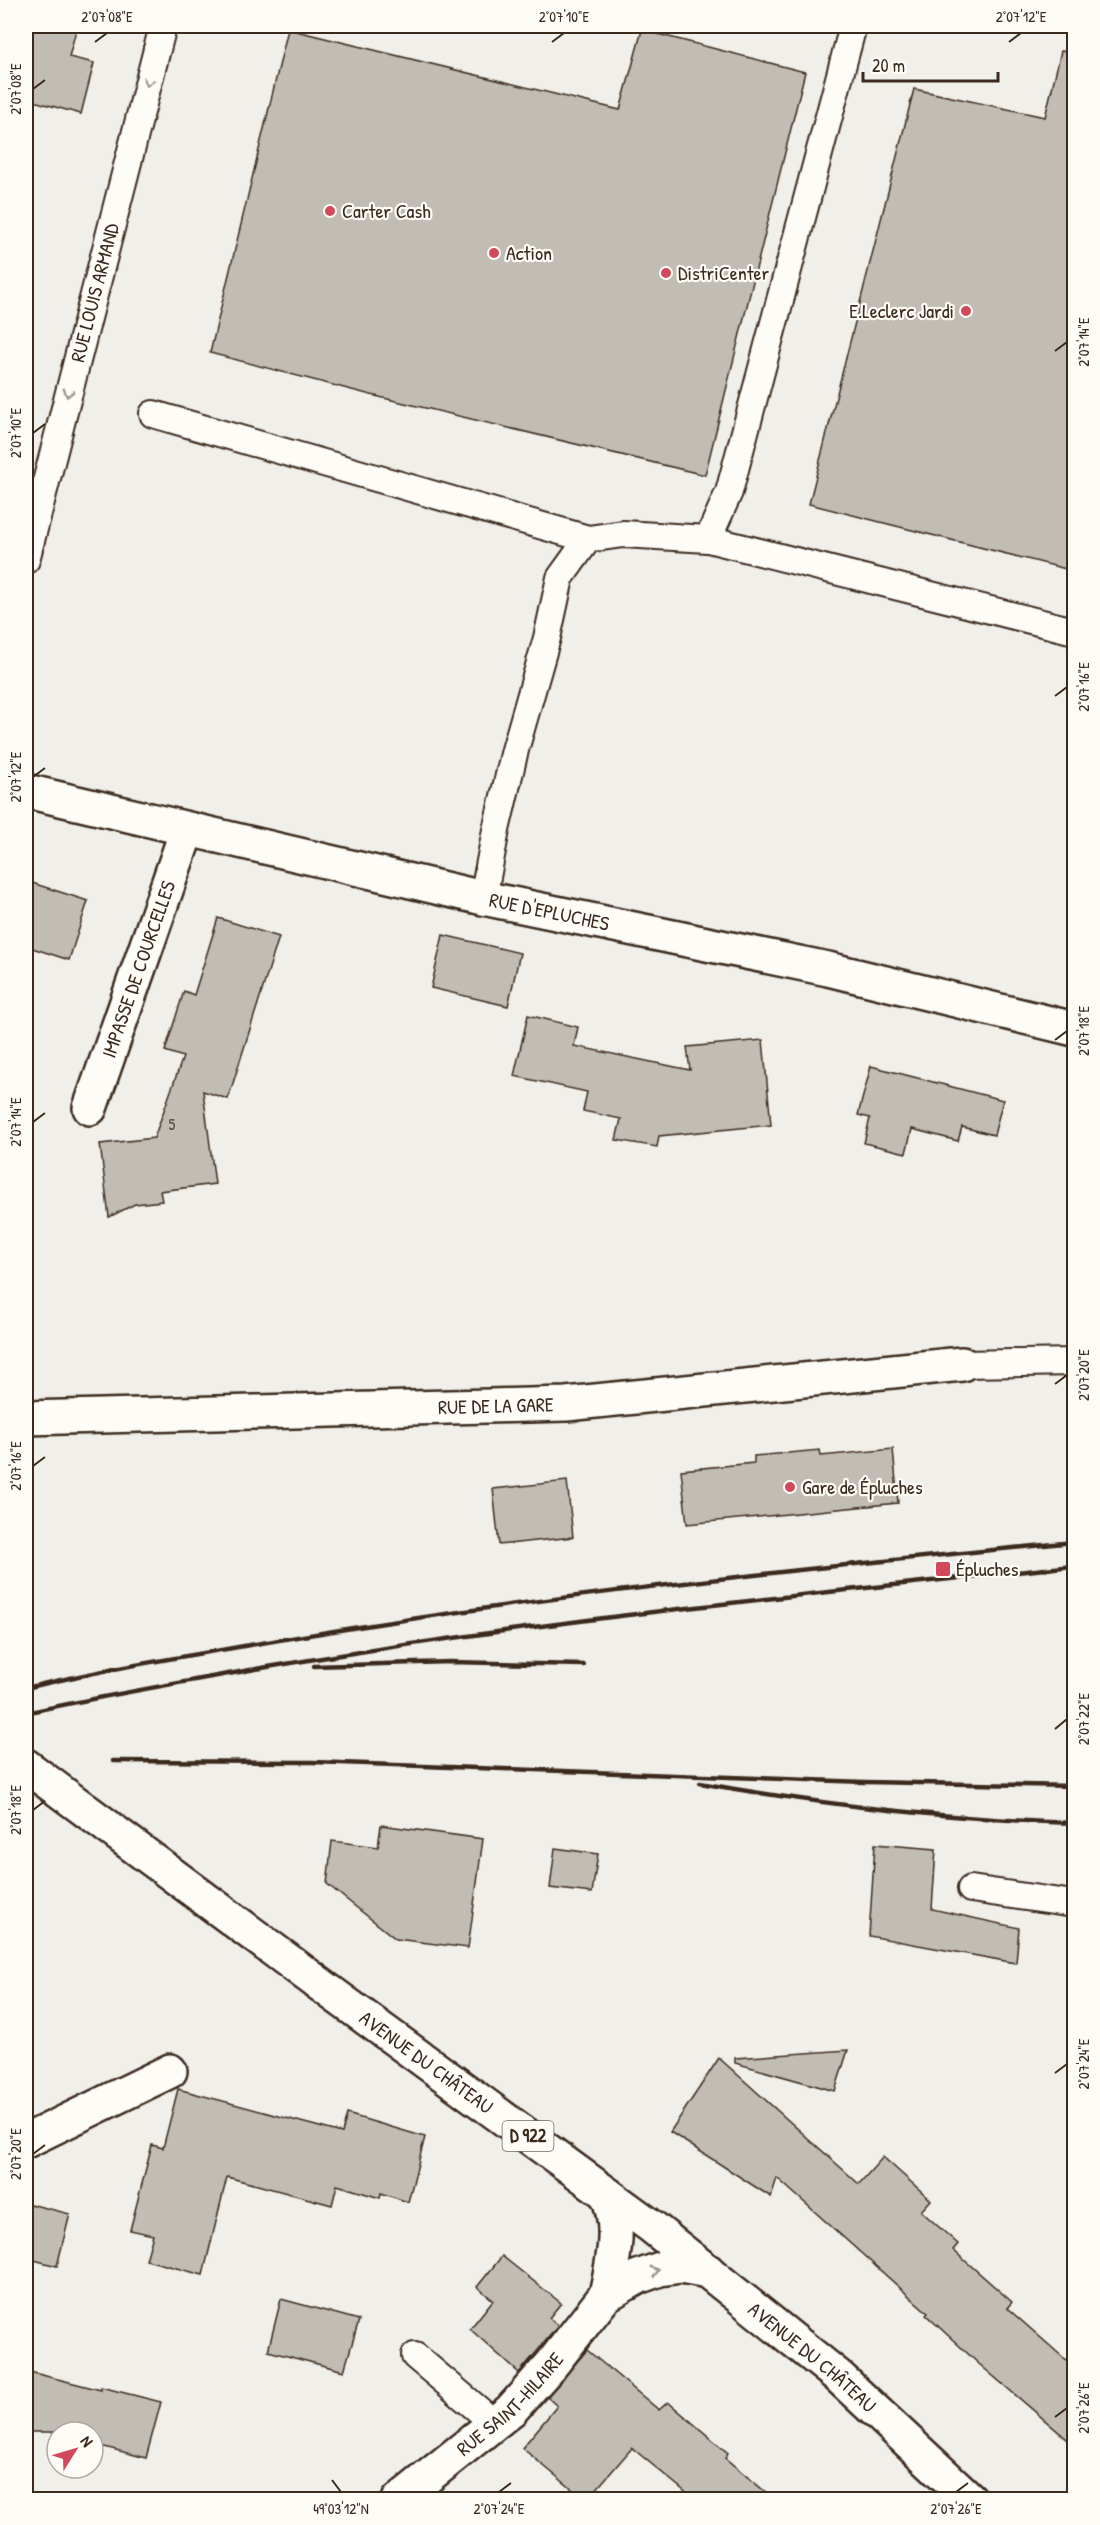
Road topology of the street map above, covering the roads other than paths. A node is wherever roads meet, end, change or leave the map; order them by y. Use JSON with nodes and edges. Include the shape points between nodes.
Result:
{"nodes":[{"id":1,"x":163,"y":26,"type":"edge"},
{"id":2,"x":853,"y":26,"type":"edge"},
{"id":3,"x":153,"y":414,"type":"dead end"},
{"id":4,"x":588,"y":539,"type":"junction"},
{"id":5,"x":708,"y":539,"type":"junction"},
{"id":6,"x":26,"y":560,"type":"edge"},
{"id":7,"x":1074,"y":631,"type":"edge"},
{"id":8,"x":26,"y":791,"type":"edge"},
{"id":9,"x":187,"y":830,"type":"junction"},
{"id":10,"x":483,"y":898,"type":"junction"},
{"id":11,"x":1074,"y":1029,"type":"edge"},
{"id":12,"x":90,"y":1108,"type":"dead end"},
{"id":13,"x":1074,"y":1362,"type":"edge"},
{"id":14,"x":962,"y":1364,"type":"joint"},
{"id":15,"x":26,"y":1418,"type":"edge"},
{"id":16,"x":26,"y":1766,"type":"edge"},
{"id":17,"x":971,"y":1889,"type":"dead end"},
{"id":18,"x":1074,"y":1904,"type":"edge"},
{"id":19,"x":170,"y":2071,"type":"dead end"},
{"id":20,"x":26,"y":2141,"type":"edge"},
{"id":21,"x":607,"y":2194,"type":"junction"},
{"id":22,"x":708,"y":2271,"type":"junction"},
{"id":23,"x":606,"y":2295,"type":"junction"},
{"id":24,"x":416,"y":2356,"type":"dead end"},
{"id":25,"x":494,"y":2423,"type":"junction"},
{"id":26,"x":399,"y":2499,"type":"edge"},
{"id":27,"x":971,"y":2499,"type":"edge"}],
"edges":[{"from":1,"to":6,"type":"lane","name":"RUE LOUIS ARMAND","one_way":true},
{"from":2,"to":5,"type":"lane","via":[[729,492]]},
{"from":3,"to":4,"type":"lane"},
{"from":4,"to":5,"type":"lane","via":[[623,534]]},
{"from":4,"to":10,"type":"lane","via":[[560,578],[515,750]]},
{"from":5,"to":7,"type":"lane"},
{"from":8,"to":9,"type":"street","name":"RUE D'EPLUCHES"},
{"from":9,"to":10,"type":"street","name":"RUE D'EPLUCHES"},
{"from":9,"to":12,"type":"street","name":"IMPASSE DE COURCELLES"},
{"from":10,"to":11,"type":"street","name":"RUE D'EPLUCHES","via":[[828,969]]},
{"from":13,"to":14,"type":"lane"},
{"from":14,"to":15,"type":"street","name":"RUE DE LA GARE","via":[[566,1404]]},
{"from":16,"to":21,"type":"street","name":"AVENUE DU CHÂTEAU","number":"D 922"},
{"from":17,"to":18,"type":"lane"},
{"from":19,"to":20,"type":"street"},
{"from":21,"to":22,"type":"street","name":"AVENUE DU CHÂTEAU","number":"D 922"},
{"from":21,"to":23,"type":"street","via":[[615,2211],[616,2234]]},
{"from":23,"to":22,"type":"street","one_way":true,"via":[[660,2269],[681,2266]]},
{"from":22,"to":27,"type":"street","name":"AVENUE DU CHÂTEAU","number":"D 922","via":[[838,2376]]},
{"from":23,"to":25,"type":"street","name":"RUE SAINT-HILAIRE","via":[[552,2364],[511,2410]]},
{"from":24,"to":25,"type":"lane"},
{"from":25,"to":26,"type":"street","name":"RUE SAINT-HILAIRE"}]}
